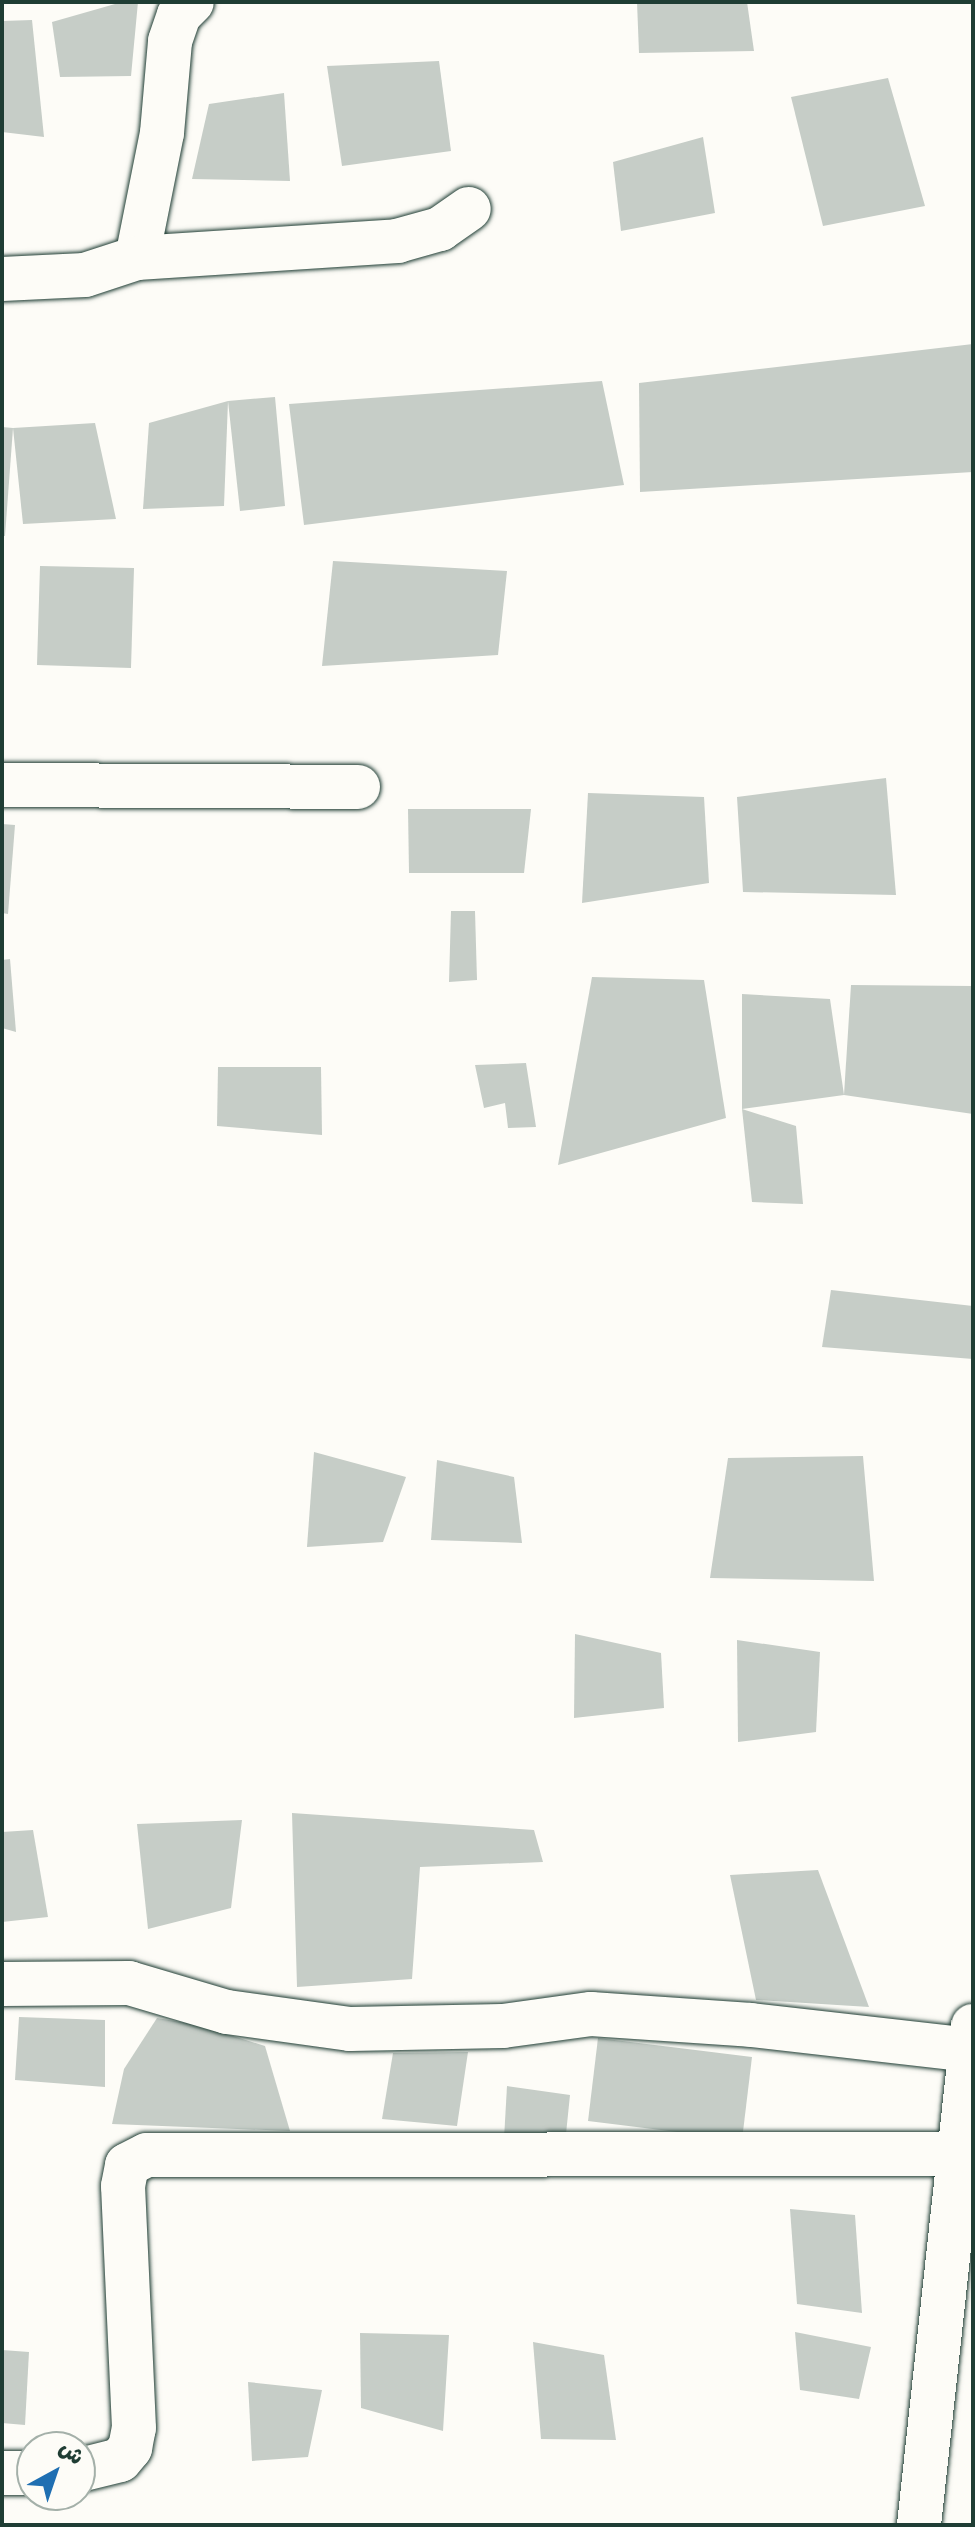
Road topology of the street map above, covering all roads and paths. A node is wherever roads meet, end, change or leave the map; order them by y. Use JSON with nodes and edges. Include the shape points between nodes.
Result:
{"nodes":[{"id":1,"x":192,"y":2,"type":"edge"},
{"id":2,"x":469,"y":209,"type":"dead end"},
{"id":3,"x":137,"y":258,"type":"junction"},
{"id":4,"x":2,"y":279,"type":"edge"},
{"id":5,"x":2,"y":785,"type":"edge"},
{"id":6,"x":358,"y":787,"type":"dead end"},
{"id":7,"x":2,"y":1984,"type":"edge"},
{"id":8,"x":972,"y":2038,"type":"edge"},
{"id":9,"x":959,"y":2154,"type":"junction"},
{"id":10,"x":96,"y":2466,"type":"edge"},
{"id":11,"x":919,"y":2525,"type":"edge"}],
"edges":[{"from":1,"to":3,"type":"street","via":[[179,15],[170,41],[162,133]]},
{"from":2,"to":3,"type":"street","via":[[440,229],[397,241]]},
{"from":3,"to":4,"type":"street","via":[[85,275]]},
{"from":5,"to":6,"type":"street"},
{"from":7,"to":8,"type":"street","via":[[129,1983],[227,2012],[350,2029],[503,2026],[591,2014]]},
{"from":8,"to":9,"type":"street"},
{"from":9,"to":10,"type":"street","via":[[147,2155],[127,2165],[123,2186],[134,2428],[130,2448],[120,2460]]},
{"from":9,"to":11,"type":"street"}]}
